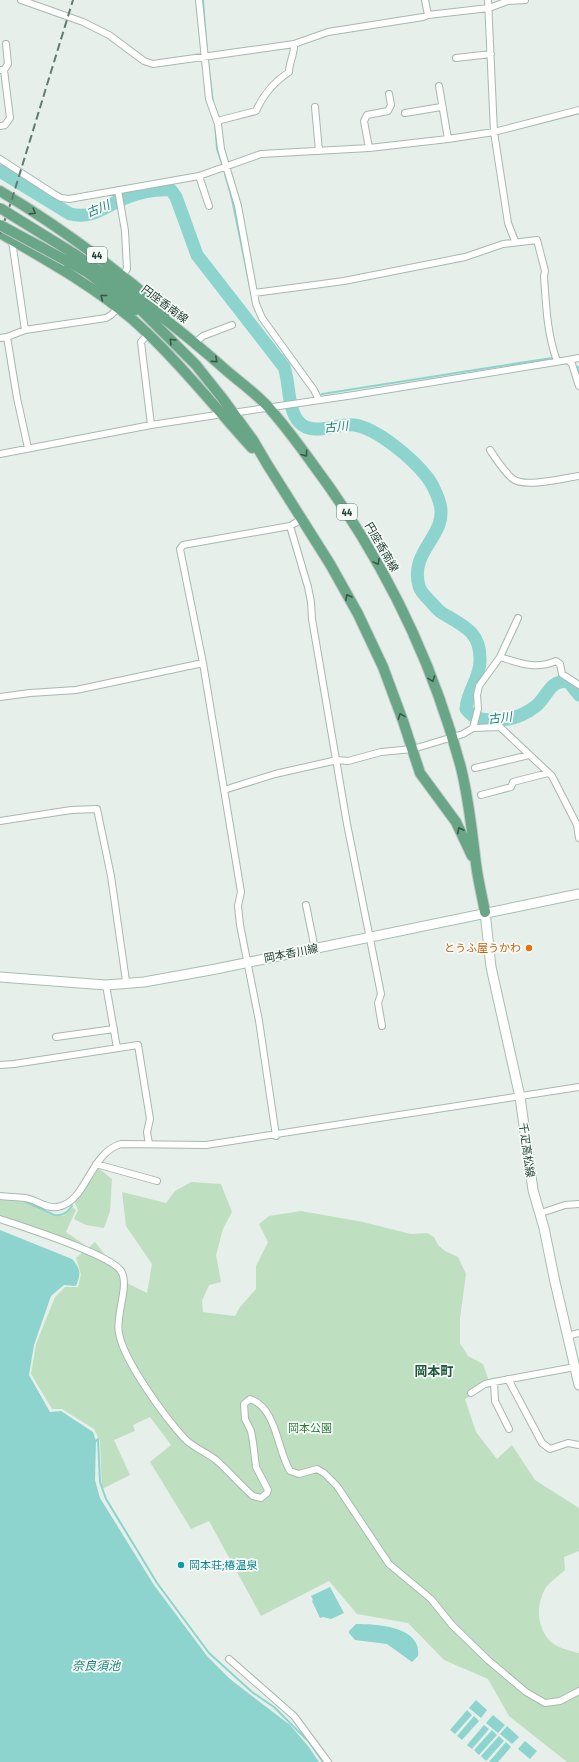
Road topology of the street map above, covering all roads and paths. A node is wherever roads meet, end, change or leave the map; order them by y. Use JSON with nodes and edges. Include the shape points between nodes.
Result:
{"nodes":[{"id":1,"x":21,"y":0,"type":"edge"},
{"id":2,"x":199,"y":0,"type":"edge"},
{"id":3,"x":425,"y":0,"type":"edge"},
{"id":4,"x":488,"y":0,"type":"edge"},
{"id":5,"x":524,"y":0,"type":"edge"},
{"id":6,"x":489,"y":8,"type":"junction"},
{"id":7,"x":428,"y":15,"type":"junction"},
{"id":8,"x":6,"y":44,"type":"dead end"},
{"id":9,"x":294,"y":44,"type":"junction"},
{"id":10,"x":491,"y":54,"type":"junction"},
{"id":11,"x":204,"y":58,"type":"junction"},
{"id":12,"x":456,"y":58,"type":"dead end"},
{"id":13,"x":2,"y":70,"type":"edge"},
{"id":14,"x":439,"y":86,"type":"dead end"},
{"id":15,"x":389,"y":94,"type":"dead end"},
{"id":16,"x":315,"y":107,"type":"dead end"},
{"id":17,"x":441,"y":107,"type":"junction"},
{"id":18,"x":579,"y":110,"type":"edge"},
{"id":19,"x":405,"y":113,"type":"dead end"},
{"id":20,"x":217,"y":121,"type":"junction"},
{"id":21,"x":0,"y":126,"type":"edge"},
{"id":22,"x":494,"y":132,"type":"junction"},
{"id":23,"x":448,"y":139,"type":"junction"},
{"id":24,"x":369,"y":148,"type":"junction"},
{"id":25,"x":319,"y":151,"type":"junction"},
{"id":26,"x":0,"y":159,"type":"edge"},
{"id":27,"x":226,"y":167,"type":"junction"},
{"id":28,"x":200,"y":176,"type":"junction"},
{"id":29,"x":0,"y":191,"type":"edge"},
{"id":30,"x":119,"y":193,"type":"junction"},
{"id":31,"x":0,"y":206,"type":"edge"},
{"id":32,"x":210,"y":206,"type":"dead end"},
{"id":33,"x":0,"y":225,"type":"edge"},
{"id":34,"x":0,"y":233,"type":"edge"},
{"id":35,"x":12,"y":241,"type":"junction"},
{"id":36,"x":515,"y":241,"type":"junction"},
{"id":37,"x":70,"y":257,"type":"junction"},
{"id":38,"x":122,"y":275,"type":"junction"},
{"id":39,"x":254,"y":293,"type":"junction"},
{"id":40,"x":117,"y":308,"type":"junction"},
{"id":41,"x":232,"y":325,"type":"dead end"},
{"id":42,"x":25,"y":330,"type":"junction"},
{"id":43,"x":183,"y":332,"type":"junction"},
{"id":44,"x":147,"y":335,"type":"junction"},
{"id":45,"x":7,"y":337,"type":"junction"},
{"id":46,"x":0,"y":338,"type":"edge"},
{"id":47,"x":195,"y":343,"type":"junction"},
{"id":48,"x":579,"y":358,"type":"edge"},
{"id":49,"x":568,"y":360,"type":"junction"},
{"id":50,"x":557,"y":361,"type":"junction"},
{"id":51,"x":579,"y":386,"type":"edge"},
{"id":52,"x":319,"y":400,"type":"junction"},
{"id":53,"x":269,"y":407,"type":"junction"},
{"id":54,"x":233,"y":413,"type":"junction"},
{"id":55,"x":222,"y":414,"type":"junction"},
{"id":56,"x":151,"y":425,"type":"junction"},
{"id":57,"x":28,"y":448,"type":"junction"},
{"id":58,"x":490,"y":450,"type":"dead end"},
{"id":59,"x":0,"y":454,"type":"edge"},
{"id":60,"x":267,"y":464,"type":"junction"},
{"id":61,"x":579,"y":476,"type":"edge"},
{"id":62,"x":302,"y":519,"type":"junction"},
{"id":63,"x":290,"y":526,"type":"junction"},
{"id":64,"x":518,"y":618,"type":"dead end"},
{"id":65,"x":500,"y":657,"type":"junction"},
{"id":66,"x":203,"y":664,"type":"junction"},
{"id":67,"x":579,"y":685,"type":"edge"},
{"id":68,"x":0,"y":697,"type":"edge"},
{"id":69,"x":474,"y":726,"type":"junction"},
{"id":70,"x":452,"y":738,"type":"junction"},
{"id":71,"x":413,"y":749,"type":"junction"},
{"id":72,"x":529,"y":755,"type":"junction"},
{"id":73,"x":336,"y":760,"type":"junction"},
{"id":74,"x":474,"y":768,"type":"dead end"},
{"id":75,"x":548,"y":773,"type":"junction"},
{"id":76,"x":224,"y":790,"type":"junction"},
{"id":77,"x":481,"y":795,"type":"dead end"},
{"id":78,"x":0,"y":821,"type":"edge"},
{"id":79,"x":579,"y":838,"type":"edge"},
{"id":80,"x":476,"y":866,"type":"junction"},
{"id":81,"x":579,"y":894,"type":"edge"},
{"id":82,"x":306,"y":905,"type":"dead end"},
{"id":83,"x":484,"y":912,"type":"junction"},
{"id":84,"x":370,"y":938,"type":"junction"},
{"id":85,"x":315,"y":949,"type":"junction"},
{"id":86,"x":248,"y":962,"type":"junction"},
{"id":87,"x":0,"y":977,"type":"edge"},
{"id":88,"x":125,"y":984,"type":"junction"},
{"id":89,"x":106,"y":985,"type":"junction"},
{"id":90,"x":382,"y":1026,"type":"dead end"},
{"id":91,"x":114,"y":1029,"type":"junction"},
{"id":92,"x":56,"y":1037,"type":"dead end"},
{"id":93,"x":117,"y":1048,"type":"junction"},
{"id":94,"x":0,"y":1065,"type":"edge"},
{"id":95,"x":579,"y":1087,"type":"edge"},
{"id":96,"x":520,"y":1097,"type":"junction"},
{"id":97,"x":276,"y":1136,"type":"junction"},
{"id":98,"x":148,"y":1144,"type":"junction"},
{"id":99,"x":96,"y":1164,"type":"junction"},
{"id":100,"x":157,"y":1181,"type":"dead end"},
{"id":101,"x":0,"y":1196,"type":"edge"},
{"id":102,"x":579,"y":1204,"type":"edge"},
{"id":103,"x":540,"y":1213,"type":"junction"},
{"id":104,"x":0,"y":1219,"type":"edge"},
{"id":105,"x":579,"y":1333,"type":"edge"},
{"id":106,"x":567,"y":1336,"type":"junction"},
{"id":107,"x":575,"y":1367,"type":"junction"},
{"id":108,"x":508,"y":1379,"type":"junction"},
{"id":109,"x":494,"y":1382,"type":"junction"},
{"id":110,"x":579,"y":1386,"type":"edge"},
{"id":111,"x":471,"y":1392,"type":"dead end"},
{"id":112,"x":509,"y":1429,"type":"dead end"},
{"id":113,"x":579,"y":1445,"type":"edge"},
{"id":114,"x":229,"y":1659,"type":"dead end"},
{"id":115,"x":579,"y":1691,"type":"edge"},
{"id":116,"x":328,"y":1762,"type":"edge"}],
"edges":[{"from":1,"to":11,"type":"street","via":[[83,22],[109,35],[144,61],[153,64]]},
{"from":2,"to":11,"type":"street"},
{"from":3,"to":7,"type":"street"},
{"from":4,"to":6,"type":"street"},
{"from":5,"to":6,"type":"street","via":[[508,1]]},
{"from":6,"to":7,"type":"street"},
{"from":6,"to":10,"type":"street"},
{"from":7,"to":9,"type":"street","via":[[328,32]]},
{"from":8,"to":13,"type":"street","via":[[8,64]]},
{"from":9,"to":11,"type":"street"},
{"from":9,"to":20,"type":"street","via":[[295,50],[289,64],[289,72],[280,77],[269,89],[260,100],[256,111]]},
{"from":10,"to":12,"type":"street"},
{"from":10,"to":22,"type":"street"},
{"from":11,"to":20,"type":"street","via":[[209,99]]},
{"from":13,"to":21,"type":"street","via":[[10,118],[5,125]]},
{"from":14,"to":17,"type":"street"},
{"from":15,"to":24,"type":"street","via":[[391,105],[388,111],[367,115],[364,121]]},
{"from":16,"to":25,"type":"street"},
{"from":17,"to":19,"type":"street"},
{"from":17,"to":23,"type":"street","via":[[447,123]]},
{"from":18,"to":22,"type":"street"},
{"from":20,"to":27,"type":"street"},
{"from":22,"to":23,"type":"street"},
{"from":22,"to":36,"type":"street","via":[[508,223]]},
{"from":23,"to":24,"type":"street"},
{"from":24,"to":25,"type":"street"},
{"from":25,"to":27,"type":"street","via":[[261,154]]},
{"from":26,"to":30,"type":"street","via":[[61,198]]},
{"from":27,"to":28,"type":"street"},
{"from":27,"to":39,"type":"street","via":[[238,206]]},
{"from":28,"to":30,"type":"street"},
{"from":28,"to":32,"type":"street"},
{"from":29,"to":38,"type":"main road","number":"44","one_way":true,"via":[[76,239]]},
{"from":30,"to":38,"type":"street","via":[[127,269]]},
{"from":31,"to":37,"type":"main road","name":"円座香南線","number":"44","bridge":true},
{"from":33,"to":37,"type":"main road","number":"44","bridge":true},
{"from":34,"to":35,"type":"main road","number":"44"},
{"from":40,"to":35,"type":"main road","number":"44","one_way":true,"via":[[83,282]]},
{"from":35,"to":42,"type":"street"},
{"from":36,"to":39,"type":"street","via":[[465,258],[344,281]]},
{"from":36,"to":50,"type":"street","via":[[537,240],[545,271],[548,326]]},
{"from":37,"to":43,"type":"main road","name":"円座香南線","number":"44","via":[[107,275]]},
{"from":54,"to":37,"type":"main road","name":"円座香南線","number":"44","one_way":true,"via":[[196,365],[161,329],[116,288]]},
{"from":38,"to":43,"type":"main road","number":"44","via":[[175,320]]},
{"from":39,"to":52,"type":"street","via":[[262,318]]},
{"from":40,"to":42,"type":"street","via":[[106,318]]},
{"from":40,"to":44,"type":"main road","number":"44"},
{"from":41,"to":47,"type":"street","via":[[203,336]]},
{"from":42,"to":45,"type":"street"},
{"from":43,"to":47,"type":"main road","name":"円座香南線","number":"44"},
{"from":44,"to":55,"type":"main road","number":"44","via":[[191,378]]},
{"from":44,"to":56,"type":"street","via":[[141,342]]},
{"from":45,"to":46,"type":"street"},
{"from":45,"to":57,"type":"street"},
{"from":47,"to":53,"type":"main road","name":"円座香南線","number":"44","one_way":true},
{"from":48,"to":49,"type":"street"},
{"from":49,"to":50,"type":"street"},
{"from":49,"to":51,"type":"street","via":[[572,364]]},
{"from":50,"to":52,"type":"street"},
{"from":52,"to":53,"type":"street"},
{"from":53,"to":54,"type":"street"},
{"from":53,"to":70,"type":"main road","name":"円座香南線","number":"44","one_way":true,"via":[[339,499],[369,548],[420,648]]},
{"from":54,"to":55,"type":"street"},
{"from":54,"to":60,"type":"main road","name":"円座香南線","number":"44"},
{"from":55,"to":56,"type":"street"},
{"from":55,"to":60,"type":"main road","number":"44"},
{"from":56,"to":57,"type":"street"},
{"from":57,"to":59,"type":"street"},
{"from":58,"to":61,"type":"street","via":[[512,479],[518,482],[527,484]]},
{"from":60,"to":62,"type":"main road","name":"円座香南線","number":"44"},
{"from":62,"to":63,"type":"street"},
{"from":71,"to":62,"type":"main road","name":"円座香南線","number":"44","one_way":true,"via":[[383,667],[358,614]]},
{"from":63,"to":66,"type":"street","via":[[184,545],[180,549]]},
{"from":63,"to":73,"type":"street","via":[[311,602]]},
{"from":64,"to":65,"type":"street"},
{"from":65,"to":67,"type":"street","via":[[528,666],[545,666],[556,661],[560,664],[562,674]]},
{"from":65,"to":69,"type":"street","via":[[479,686]]},
{"from":66,"to":68,"type":"street","via":[[76,690]]},
{"from":66,"to":76,"type":"street"},
{"from":69,"to":70,"type":"street"},
{"from":69,"to":72,"type":"street","via":[[500,727]]},
{"from":70,"to":71,"type":"street"},
{"from":70,"to":80,"type":"main road","name":"円座香南線","number":"44","via":[[469,810]]},
{"from":71,"to":73,"type":"street","via":[[381,752],[348,761]]},
{"from":80,"to":71,"type":"main road","name":"円座香南線","number":"44","one_way":true,"via":[[456,822],[420,774]]},
{"from":72,"to":74,"type":"street"},
{"from":72,"to":75,"type":"street"},
{"from":73,"to":76,"type":"street","via":[[275,774]]},
{"from":73,"to":84,"type":"street"},
{"from":75,"to":77,"type":"street","via":[[513,782],[511,787]]},
{"from":75,"to":79,"type":"street","via":[[552,776],[577,825]]},
{"from":76,"to":86,"type":"street","via":[[241,892],[238,906],[240,925]]},
{"from":78,"to":88,"type":"street","via":[[71,810],[97,809],[111,876]]},
{"from":80,"to":83,"type":"main road","name":"円座香南線","number":"44"},
{"from":81,"to":83,"type":"main road","name":"岡本香川線"},
{"from":82,"to":85,"type":"street"},
{"from":83,"to":84,"type":"main road","name":"岡本香川線"},
{"from":83,"to":96,"type":"main road","name":"千疋高松線","via":[[491,967]]},
{"from":84,"to":85,"type":"main road","name":"岡本香川線"},
{"from":84,"to":90,"type":"street","via":[[381,994],[378,1003]]},
{"from":85,"to":86,"type":"main road","name":"岡本香川線"},
{"from":86,"to":88,"type":"main road","name":"岡本香川線"},
{"from":86,"to":97,"type":"street"},
{"from":87,"to":89,"type":"main road","name":"岡本香川線"},
{"from":88,"to":89,"type":"main road","name":"岡本香川線"},
{"from":89,"to":91,"type":"street"},
{"from":91,"to":92,"type":"street"},
{"from":91,"to":93,"type":"street"},
{"from":93,"to":94,"type":"street"},
{"from":93,"to":98,"type":"street","via":[[138,1045],[150,1119]]},
{"from":95,"to":96,"type":"street"},
{"from":96,"to":97,"type":"street"},
{"from":96,"to":103,"type":"main road","name":"千疋高松線","via":[[531,1178]]},
{"from":97,"to":98,"type":"street","via":[[206,1145]]},
{"from":98,"to":99,"type":"street","via":[[114,1146],[108,1149]]},
{"from":99,"to":100,"type":"street"},
{"from":99,"to":101,"type":"street","via":[[73,1199],[63,1206],[55,1208],[26,1198]]},
{"from":102,"to":103,"type":"street"},
{"from":103,"to":106,"type":"main road","name":"千疋高松線"},
{"from":104,"to":115,"type":"street","via":[[72,1244],[113,1263],[122,1272],[124,1282],[118,1320],[123,1348],[150,1393],[185,1439],[216,1460],[253,1496],[261,1498],[268,1490],[256,1467],[251,1431],[243,1411],[244,1404],[250,1399],[261,1405],[271,1420],[290,1472],[299,1474],[317,1469],[330,1477],[389,1564],[431,1599],[452,1625],[488,1660],[526,1692],[545,1703],[560,1701]]},
{"from":105,"to":106,"type":"street"},
{"from":106,"to":107,"type":"main road","name":"千疋高松線"},
{"from":107,"to":108,"type":"street"},
{"from":107,"to":110,"type":"main road","name":"千疋高松線"},
{"from":108,"to":109,"type":"street"},
{"from":108,"to":113,"type":"street","via":[[542,1442],[550,1449],[568,1443]]},
{"from":109,"to":111,"type":"street"},
{"from":109,"to":112,"type":"street","via":[[495,1401]]},
{"from":114,"to":116,"type":"street","via":[[294,1716]]}]}
